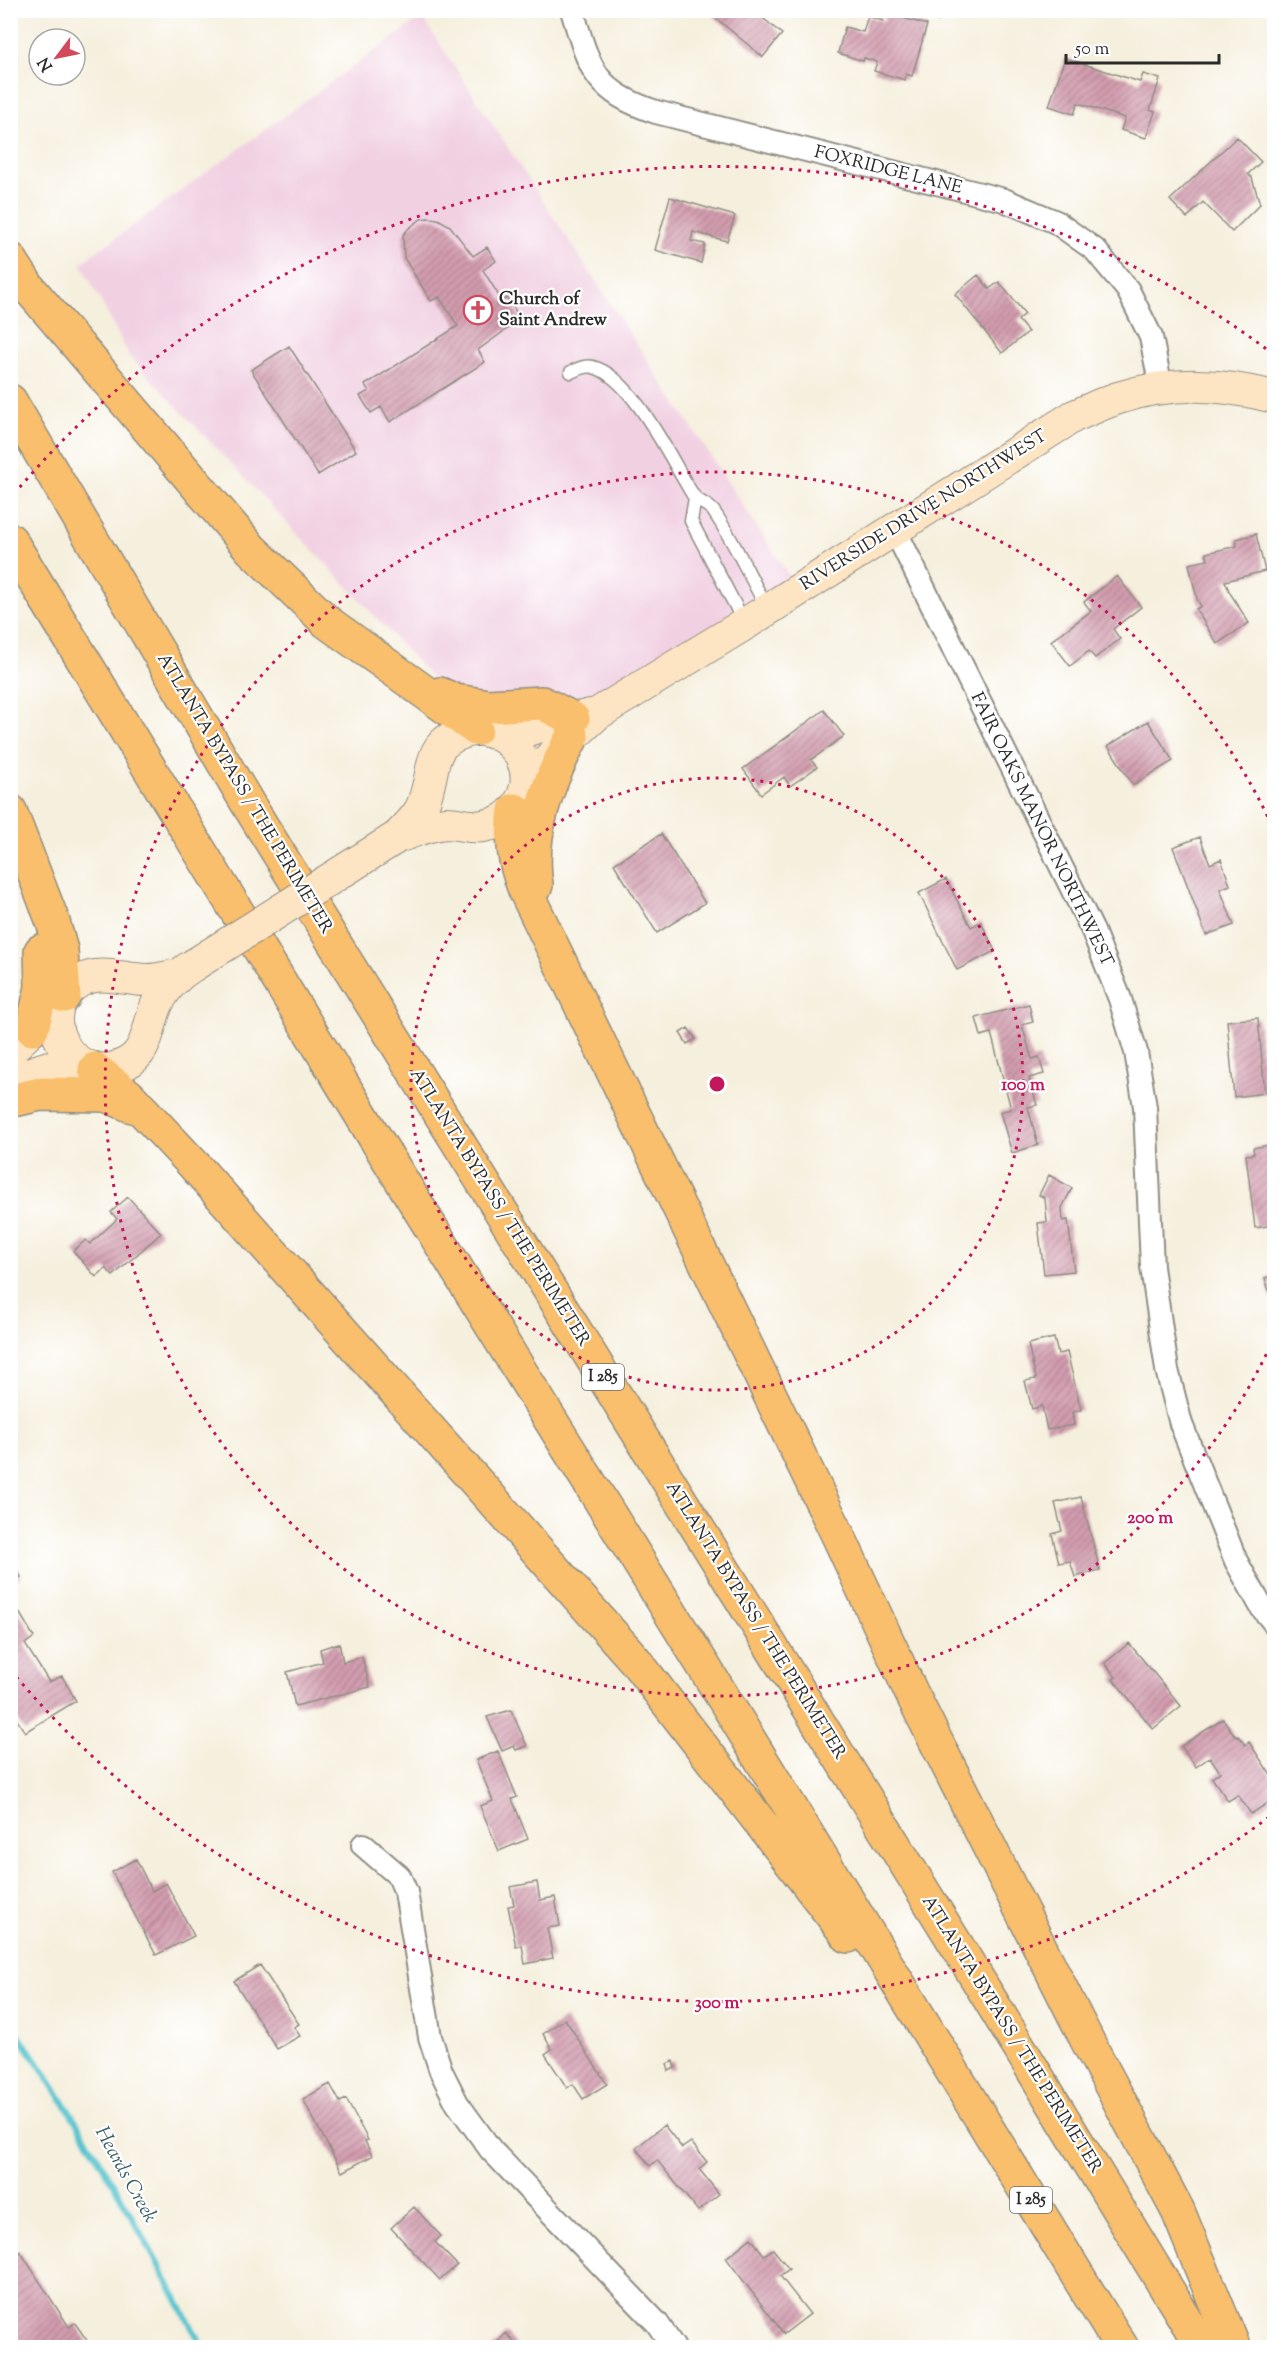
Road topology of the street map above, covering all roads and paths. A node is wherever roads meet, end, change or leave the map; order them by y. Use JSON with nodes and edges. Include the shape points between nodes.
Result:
{"nodes":[{"id":1,"x":572,"y":10,"type":"edge"},
{"id":2,"x":10,"y":260,"type":"edge"},
{"id":3,"x":571,"y":372,"type":"dead end"},
{"id":4,"x":1161,"y":388,"type":"junction"},
{"id":5,"x":1275,"y":397,"type":"edge"},
{"id":6,"x":10,"y":401,"type":"edge"},
{"id":7,"x":695,"y":498,"type":"junction"},
{"id":8,"x":895,"y":530,"type":"junction"},
{"id":9,"x":10,"y":540,"type":"edge"},
{"id":10,"x":756,"y":617,"type":"junction"},
{"id":11,"x":409,"y":681,"type":"junction"},
{"id":12,"x":581,"y":723,"type":"junction"},
{"id":13,"x":491,"y":733,"type":"junction"},
{"id":14,"x":521,"y":797,"type":"junction"},
{"id":15,"x":10,"y":811,"type":"edge"},
{"id":16,"x":397,"y":837,"type":"junction"},
{"id":17,"x":29,"y":863,"type":"junction"},
{"id":18,"x":543,"y":928,"type":"junction"},
{"id":19,"x":185,"y":970,"type":"junction"},
{"id":20,"x":62,"y":999,"type":"junction"},
{"id":21,"x":21,"y":1040,"type":"edge"},
{"id":22,"x":87,"y":1066,"type":"junction"},
{"id":23,"x":10,"y":1080,"type":"edge"},
{"id":24,"x":10,"y":1101,"type":"edge"},
{"id":25,"x":143,"y":1111,"type":"junction"},
{"id":26,"x":1275,"y":1623,"type":"edge"},
{"id":27,"x":363,"y":1845,"type":"dead end"},
{"id":28,"x":940,"y":2053,"type":"junction"},
{"id":29,"x":674,"y":2348,"type":"edge"},
{"id":30,"x":1122,"y":2348,"type":"edge"},
{"id":31,"x":1203,"y":2348,"type":"edge"},
{"id":32,"x":1234,"y":2348,"type":"edge"}],
"edges":[{"from":1,"to":4,"type":"street","name":"FOXRIDGE LANE","via":[[597,76],[613,93],[635,104],[1004,200],[1056,222],[1095,250],[1128,290],[1151,337]]},
{"from":2,"to":11,"type":"highway","via":[[28,287],[251,549],[327,622]]},
{"from":3,"to":7,"type":"lane","via":[[593,367],[628,392],[661,438]]},
{"from":4,"to":5,"type":"street","name":"RIVERSIDE DRIVE NORTHWEST","via":[[1236,387]]},
{"from":4,"to":8,"type":"street","name":"RIVERSIDE DRIVE NORTHWEST","via":[[1117,398],[1074,416]]},
{"from":6,"to":31,"type":"highway","name":"ATLANTA BYPASS / THE PERIMETER","number":"I 285","via":[[254,814]]},
{"from":7,"to":10,"type":"lane","via":[[712,509]]},
{"from":7,"to":10,"type":"lane","via":[[691,521]]},
{"from":8,"to":10,"type":"street","name":"RIVERSIDE DRIVE NORTHWEST"},
{"from":8,"to":26,"type":"street","name":"FAIR OAKS MANOR NORTHWEST","via":[[1093,931],[1120,999],[1136,1052],[1145,1107],[1152,1267],[1167,1370],[1181,1424],[1236,1561],[1262,1608]]},
{"from":9,"to":28,"type":"highway","number":"I 285"},
{"from":10,"to":12,"type":"street","name":"RIVERSIDE DRIVE NORTHWEST"},
{"from":11,"to":12,"type":"highway","via":[[456,701],[488,706],[542,703]]},
{"from":11,"to":13,"type":"highway"},
{"from":12,"to":13,"type":"street","name":"RIVERSIDE DRIVE NORTHWEST"},
{"from":12,"to":14,"type":"street","name":"RIVERSIDE DRIVE NORTHWEST","via":[[539,768]]},
{"from":12,"to":18,"type":"highway","via":[[543,802],[535,839],[535,876]]},
{"from":13,"to":14,"type":"street","via":[[522,758]]},
{"from":13,"to":16,"type":"street","name":"RIVERSIDE DRIVE NORTHWEST","via":[[460,733],[438,750],[423,805]]},
{"from":14,"to":16,"type":"street","name":"RIVERSIDE DRIVE NORTHWEST","via":[[505,819],[494,824],[481,827],[446,823]]},
{"from":14,"to":18,"type":"highway","via":[[512,847],[516,868]]},
{"from":15,"to":17,"type":"highway"},
{"from":16,"to":19,"type":"street","bridge":true},
{"from":17,"to":20,"type":"highway","via":[[61,950]]},
{"from":17,"to":21,"type":"highway","via":[[43,974],[40,1000]]},
{"from":18,"to":32,"type":"highway","via":[[911,1692],[1178,2211]]},
{"from":19,"to":20,"type":"street","via":[[146,980],[92,976],[79,981]]},
{"from":19,"to":22,"type":"street","via":[[157,1004],[146,1042],[137,1055],[110,1069]]},
{"from":20,"to":21,"type":"street"},
{"from":20,"to":22,"type":"street","via":[[56,1030],[69,1055]]},
{"from":22,"to":23,"type":"street","via":[[48,1067]]},
{"from":22,"to":25,"type":"highway"},
{"from":24,"to":25,"type":"highway","via":[[40,1094],[106,1095]]},
{"from":25,"to":28,"type":"highway","via":[[634,1659]]},
{"from":27,"to":29,"type":"street","via":[[399,1876],[406,1892],[430,2037],[457,2103],[491,2150],[657,2323]]},
{"from":28,"to":30,"type":"highway","number":"I 285"}]}
